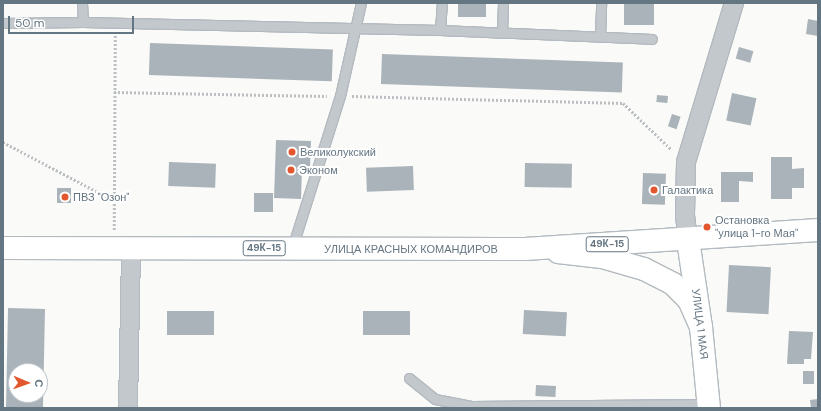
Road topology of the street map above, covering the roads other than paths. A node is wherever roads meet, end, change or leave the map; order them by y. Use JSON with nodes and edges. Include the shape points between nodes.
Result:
{"nodes":[{"id":1,"x":82,"y":3,"type":"edge"},
{"id":2,"x":361,"y":3,"type":"edge"},
{"id":3,"x":442,"y":3,"type":"edge"},
{"id":4,"x":503,"y":3,"type":"edge"},
{"id":5,"x":601,"y":3,"type":"edge"},
{"id":6,"x":734,"y":3,"type":"edge"},
{"id":7,"x":83,"y":22,"type":"junction"},
{"id":8,"x":3,"y":23,"type":"edge"},
{"id":9,"x":356,"y":28,"type":"junction"},
{"id":10,"x":440,"y":30,"type":"junction"},
{"id":11,"x":502,"y":32,"type":"junction"},
{"id":12,"x":600,"y":37,"type":"junction"},
{"id":13,"x":652,"y":39,"type":"dead end"},
{"id":14,"x":818,"y":230,"type":"edge"},
{"id":15,"x":688,"y":240,"type":"junction"},
{"id":16,"x":3,"y":248,"type":"edge"},
{"id":17,"x":131,"y":248,"type":"junction"},
{"id":18,"x":292,"y":248,"type":"junction"},
{"id":19,"x":525,"y":249,"type":"junction"},
{"id":20,"x":701,"y":327,"type":"junction"},
{"id":21,"x":409,"y":378,"type":"dead end"},
{"id":22,"x":709,"y":406,"type":"edge"},
{"id":23,"x":128,"y":408,"type":"edge"}],
"edges":[{"from":1,"to":7,"type":"lane"},
{"from":2,"to":9,"type":"lane"},
{"from":3,"to":10,"type":"lane"},
{"from":4,"to":11,"type":"lane"},
{"from":5,"to":12,"type":"lane"},
{"from":6,"to":15,"type":"street","via":[[686,162],[685,215]]},
{"from":7,"to":8,"type":"lane"},
{"from":7,"to":9,"type":"lane"},
{"from":9,"to":10,"type":"lane"},
{"from":9,"to":18,"type":"lane","via":[[340,96]]},
{"from":10,"to":11,"type":"lane"},
{"from":11,"to":12,"type":"lane"},
{"from":12,"to":13,"type":"lane"},
{"from":14,"to":15,"type":"main road","name":"УЛИЦА КРАСНЫХ КОМАНДИРОВ","number":"49К-15"},
{"from":15,"to":19,"type":"main road","name":"УЛИЦА КРАСНЫХ КОМАНДИРОВ","number":"49К-15"},
{"from":15,"to":20,"type":"main road","name":"УЛИЦА 1 МАЯ"},
{"from":16,"to":17,"type":"main road","name":"УЛИЦА КРАСНЫХ КОМАНДИРОВ","number":"49К-15"},
{"from":17,"to":18,"type":"main road","name":"УЛИЦА КРАСНЫХ КОМАНДИРОВ","number":"49К-15"},
{"from":17,"to":23,"type":"street"},
{"from":18,"to":19,"type":"main road","name":"УЛИЦА КРАСНЫХ КОМАНДИРОВ","number":"49К-15"},
{"from":19,"to":20,"type":"main road","via":[[602,257],[644,269],[673,284],[689,300]]},
{"from":20,"to":22,"type":"main road","name":"УЛИЦА 1 МАЯ"},
{"from":21,"to":22,"type":"lane","via":[[435,399],[472,406]]}]}
